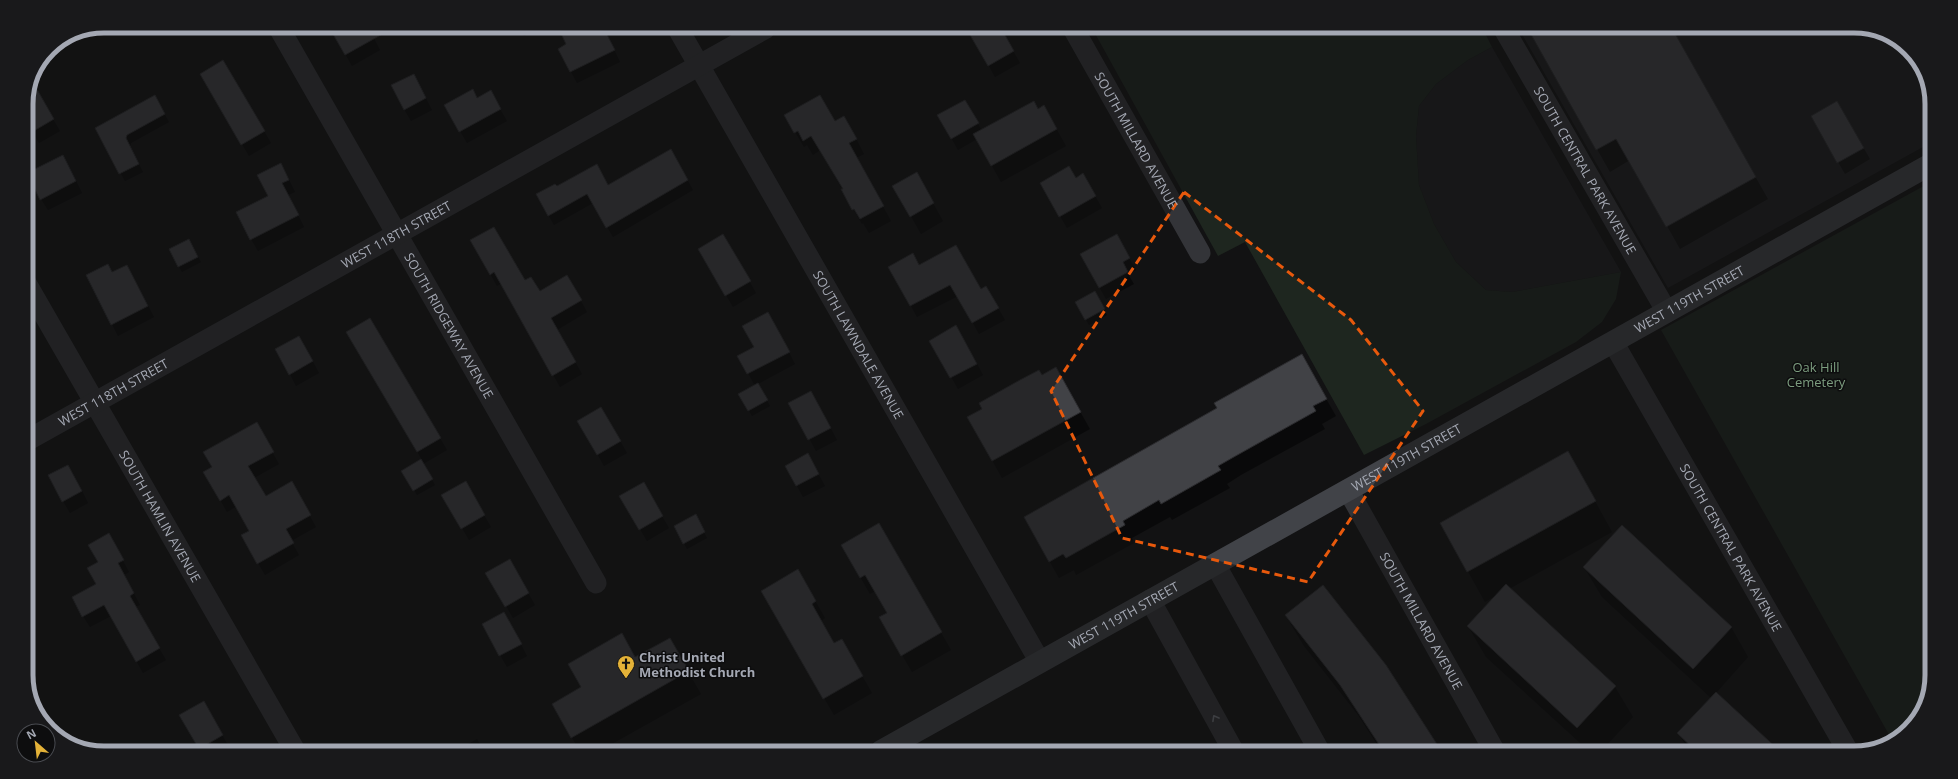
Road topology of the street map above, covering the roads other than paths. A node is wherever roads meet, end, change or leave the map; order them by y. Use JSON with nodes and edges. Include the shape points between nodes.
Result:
{"nodes":[{"id":1,"x":282,"y":33,"type":"edge"},
{"id":2,"x":680,"y":33,"type":"edge"},
{"id":3,"x":757,"y":33,"type":"edge"},
{"id":4,"x":1076,"y":33,"type":"edge"},
{"id":5,"x":1506,"y":33,"type":"edge"},
{"id":6,"x":698,"y":65,"type":"junction"},
{"id":7,"x":1925,"y":167,"type":"edge"},
{"id":8,"x":396,"y":235,"type":"junction"},
{"id":9,"x":1200,"y":253,"type":"dead end"},
{"id":10,"x":33,"y":295,"type":"edge"},
{"id":11,"x":1667,"y":312,"type":"junction"},
{"id":12,"x":1613,"y":342,"type":"junction"},
{"id":13,"x":95,"y":402,"type":"junction"},
{"id":14,"x":33,"y":438,"type":"edge"},
{"id":15,"x":1348,"y":490,"type":"junction"},
{"id":16,"x":1215,"y":564,"type":"junction"},
{"id":17,"x":596,"y":583,"type":"dead end"},
{"id":18,"x":1150,"y":600,"type":"junction"},
{"id":19,"x":1040,"y":662,"type":"junction"},
{"id":20,"x":292,"y":746,"type":"edge"},
{"id":21,"x":890,"y":746,"type":"edge"},
{"id":22,"x":1231,"y":746,"type":"edge"},
{"id":23,"x":1317,"y":746,"type":"edge"},
{"id":24,"x":1492,"y":746,"type":"edge"},
{"id":25,"x":1845,"y":746,"type":"edge"}],
"edges":[{"from":1,"to":8,"type":"street","name":"SOUTH RIDGEWAY AVENUE"},
{"from":2,"to":6,"type":"street","name":"SOUTH LAWNDALE AVENUE"},
{"from":3,"to":6,"type":"street","name":"WEST 118TH STREET"},
{"from":4,"to":9,"type":"street","name":"SOUTH MILLARD AVENUE"},
{"from":5,"to":11,"type":"street","name":"SOUTH CENTRAL PARK AVENUE"},
{"from":6,"to":8,"type":"street","name":"WEST 118TH STREET"},
{"from":6,"to":19,"type":"street","name":"SOUTH LAWNDALE AVENUE"},
{"from":7,"to":11,"type":"street","name":"WEST 119TH STREET"},
{"from":8,"to":13,"type":"street","name":"WEST 118TH STREET"},
{"from":8,"to":17,"type":"street","name":"SOUTH RIDGEWAY AVENUE"},
{"from":10,"to":13,"type":"street","name":"SOUTH HAMLIN AVENUE"},
{"from":11,"to":12,"type":"street","name":"WEST 119TH STREET"},
{"from":12,"to":15,"type":"street","name":"WEST 119TH STREET"},
{"from":12,"to":25,"type":"street","name":"SOUTH CENTRAL PARK AVENUE"},
{"from":13,"to":14,"type":"street","name":"WEST 118TH STREET"},
{"from":13,"to":20,"type":"street","name":"SOUTH HAMLIN AVENUE"},
{"from":15,"to":16,"type":"street","name":"WEST 119TH STREET"},
{"from":15,"to":24,"type":"street","name":"SOUTH MILLARD AVENUE"},
{"from":16,"to":18,"type":"street","name":"WEST 119TH STREET"},
{"from":16,"to":23,"type":"street"},
{"from":18,"to":19,"type":"street","name":"WEST 119TH STREET"},
{"from":22,"to":18,"type":"street","one_way":true},
{"from":19,"to":21,"type":"street","name":"WEST 119TH STREET"}]}
